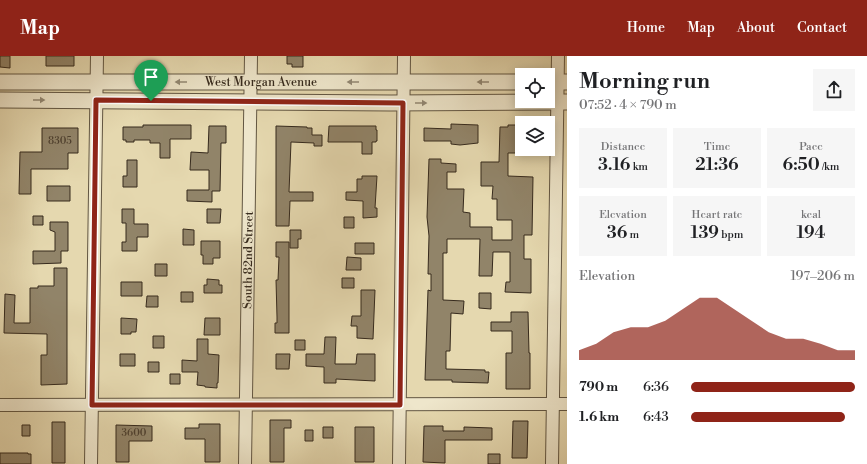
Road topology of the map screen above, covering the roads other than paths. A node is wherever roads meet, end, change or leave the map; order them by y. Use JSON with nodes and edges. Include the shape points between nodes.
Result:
{"nodes":[{"id":1,"x":97,"y":56,"type":"edge"},
{"id":2,"x":251,"y":56,"type":"edge"},
{"id":3,"x":404,"y":56,"type":"edge"},
{"id":4,"x":558,"y":56,"type":"edge"},
{"id":5,"x":0,"y":82,"type":"edge"},
{"id":6,"x":96,"y":82,"type":"junction"},
{"id":7,"x":250,"y":82,"type":"junction"},
{"id":8,"x":403,"y":82,"type":"junction"},
{"id":9,"x":515,"y":82,"type":"edge"},
{"id":10,"x":558,"y":82,"type":"edge"},
{"id":11,"x":0,"y":100,"type":"edge"},
{"id":12,"x":96,"y":100,"type":"junction"},
{"id":13,"x":250,"y":102,"type":"junction"},
{"id":14,"x":562,"y":102,"type":"edge"},
{"id":15,"x":403,"y":103,"type":"junction"},
{"id":16,"x":246,"y":404,"type":"junction"},
{"id":17,"x":553,"y":404,"type":"junction"},
{"id":18,"x":567,"y":404,"type":"edge"},
{"id":19,"x":0,"y":405,"type":"edge"},
{"id":20,"x":92,"y":405,"type":"junction"},
{"id":21,"x":400,"y":405,"type":"junction"},
{"id":22,"x":91,"y":464,"type":"edge"},
{"id":23,"x":245,"y":464,"type":"edge"},
{"id":24,"x":399,"y":464,"type":"edge"},
{"id":25,"x":552,"y":464,"type":"edge"}],
"edges":[{"from":1,"to":6,"type":"street"},
{"from":2,"to":7,"type":"street","name":"South 82nd Street"},
{"from":3,"to":8,"type":"street"},
{"from":4,"to":10,"type":"street"},
{"from":5,"to":6,"type":"street","name":"West Morgan Avenue"},
{"from":7,"to":6,"type":"street","name":"West Morgan Avenue","one_way":true},
{"from":6,"to":12,"type":"street"},
{"from":8,"to":7,"type":"street","name":"West Morgan Avenue","one_way":true},
{"from":7,"to":13,"type":"street","name":"South 82nd Street"},
{"from":9,"to":8,"type":"street","name":"West Morgan Avenue","one_way":true},
{"from":8,"to":15,"type":"street"},
{"from":10,"to":14,"type":"street"},
{"from":11,"to":12,"type":"street","name":"West Morgan Avenue","one_way":true},
{"from":12,"to":13,"type":"street","name":"West Morgan Avenue"},
{"from":12,"to":20,"type":"street"},
{"from":13,"to":15,"type":"street","name":"West Morgan Avenue"},
{"from":13,"to":16,"type":"street","name":"South 82nd Street"},
{"from":15,"to":14,"type":"street","name":"West Morgan Avenue","one_way":true},
{"from":14,"to":17,"type":"street"},
{"from":15,"to":21,"type":"street"},
{"from":16,"to":20,"type":"street"},
{"from":16,"to":21,"type":"street"},
{"from":16,"to":23,"type":"street","name":"South 82nd Street"},
{"from":17,"to":18,"type":"street"},
{"from":17,"to":21,"type":"street"},
{"from":17,"to":25,"type":"street"},
{"from":19,"to":20,"type":"street"},
{"from":20,"to":22,"type":"street"},
{"from":21,"to":24,"type":"street"}]}
